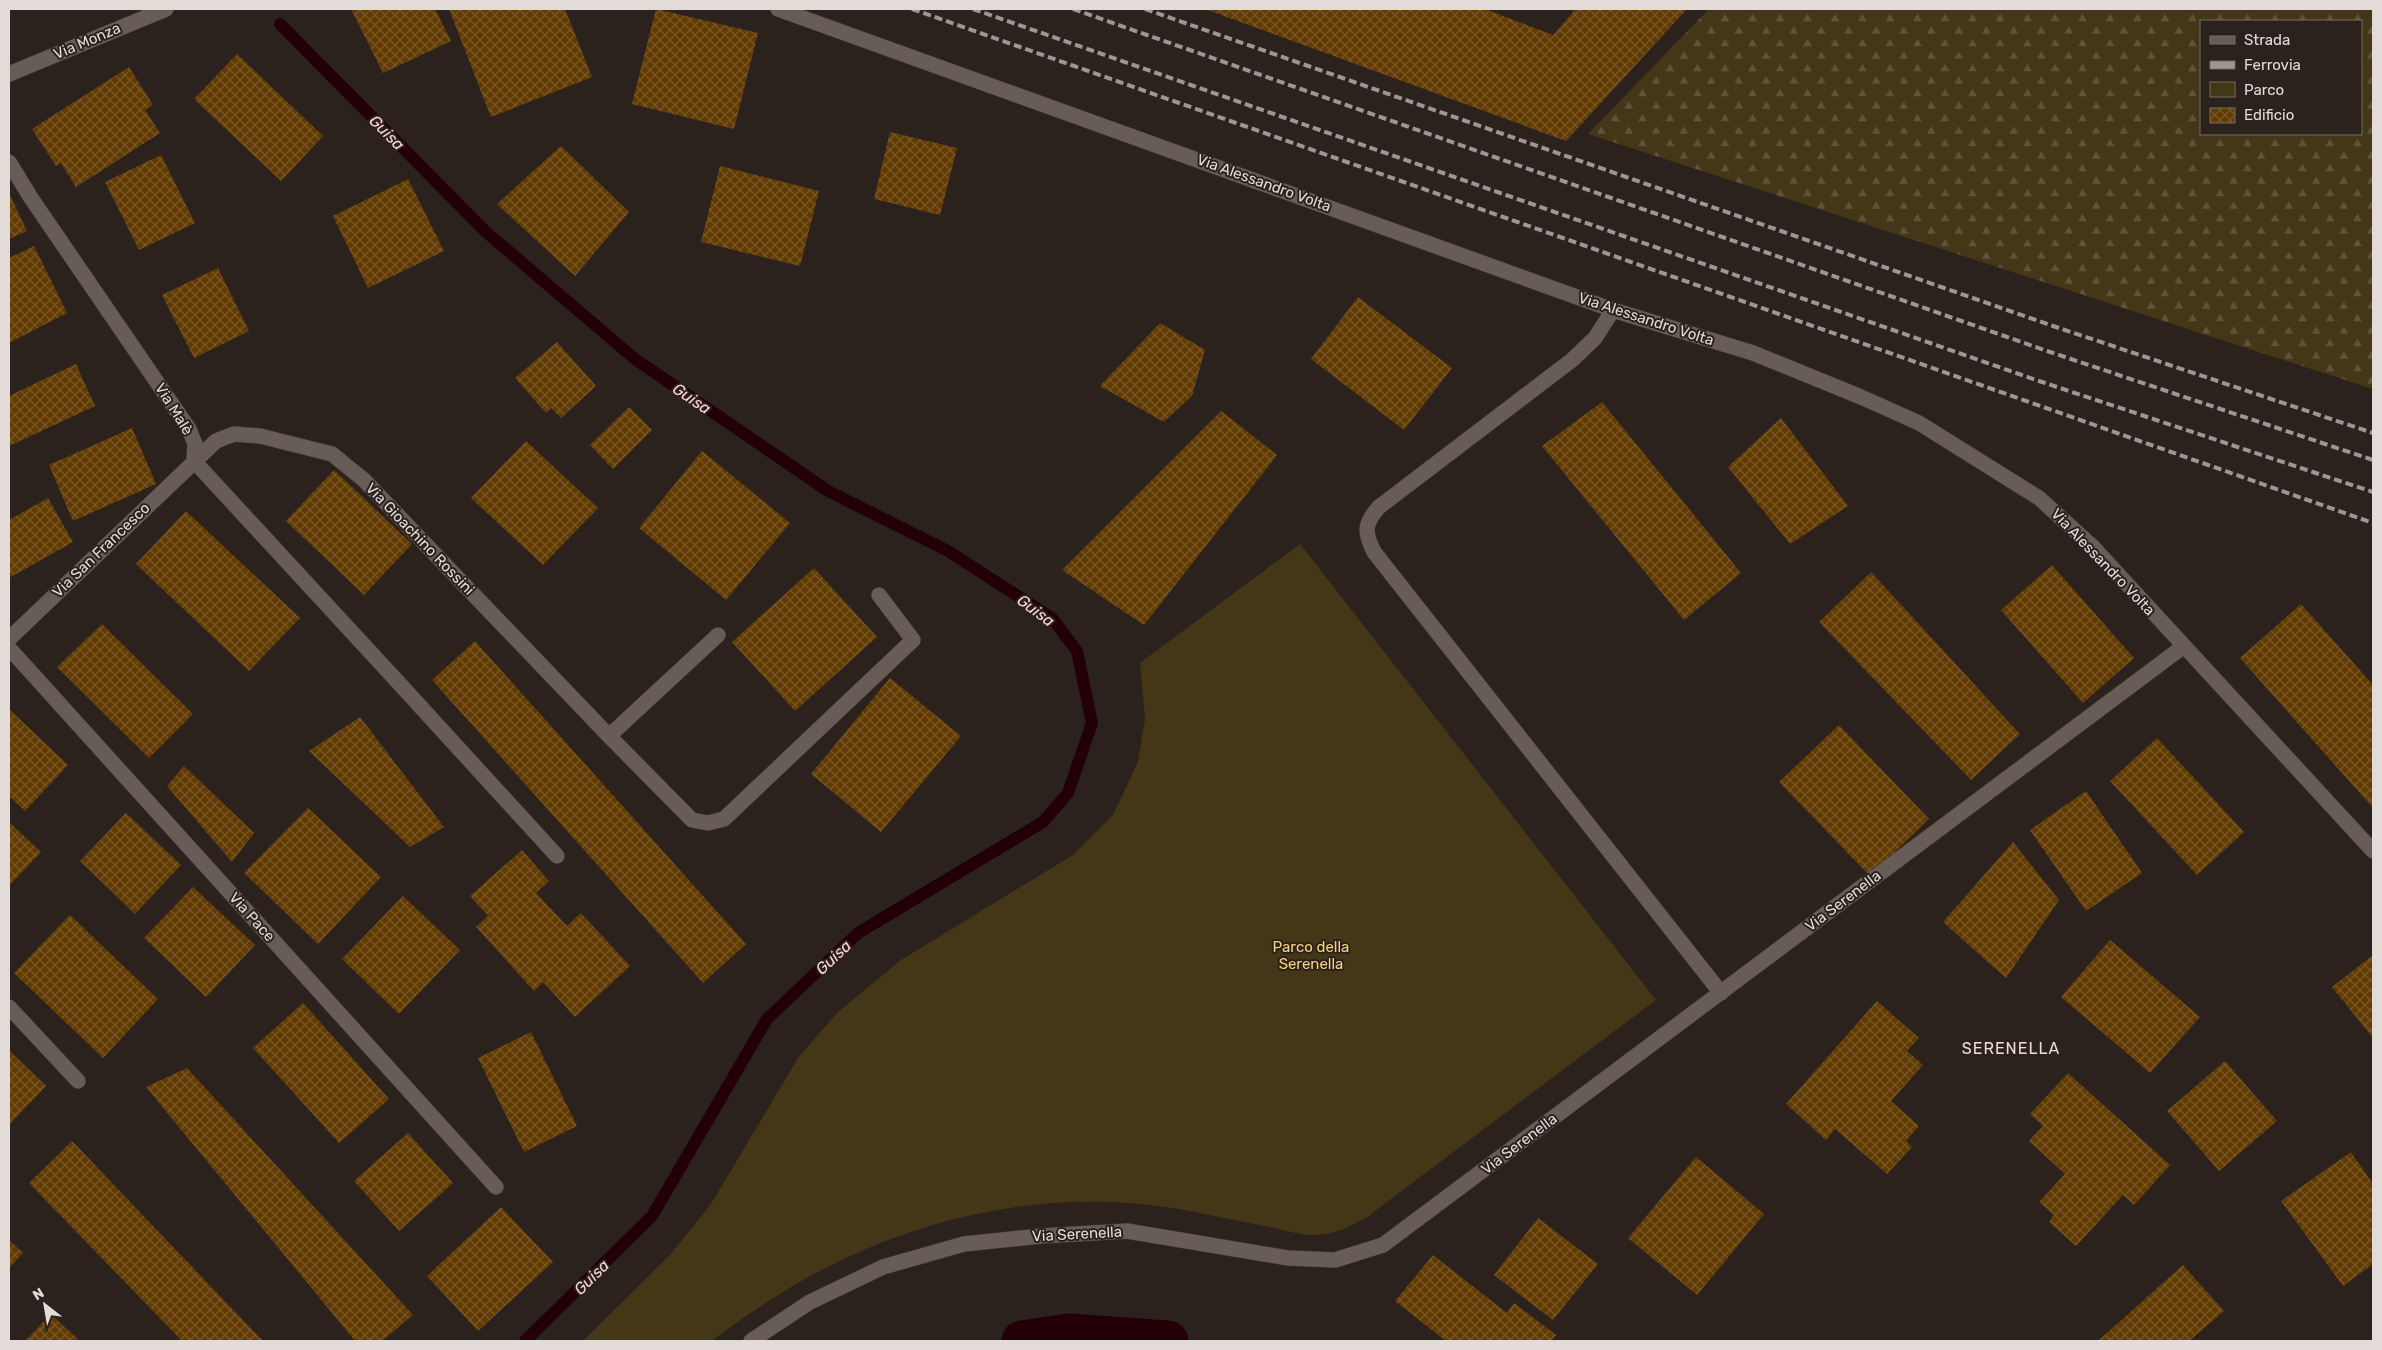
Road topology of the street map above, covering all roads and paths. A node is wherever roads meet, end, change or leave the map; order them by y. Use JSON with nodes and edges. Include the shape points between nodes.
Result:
{"nodes":[{"id":1,"x":166,"y":9,"type":"edge"},
{"id":2,"x":778,"y":9,"type":"edge"},
{"id":3,"x":9,"y":74,"type":"edge"},
{"id":4,"x":9,"y":162,"type":"edge"},
{"id":5,"x":1613,"y":310,"type":"junction"},
{"id":6,"x":194,"y":461,"type":"junction"},
{"id":7,"x":879,"y":595,"type":"dead end"},
{"id":8,"x":718,"y":635,"type":"dead end"},
{"id":9,"x":9,"y":639,"type":"edge"},
{"id":10,"x":2184,"y":646,"type":"junction"},
{"id":11,"x":9,"y":648,"type":"edge"},
{"id":12,"x":608,"y":736,"type":"junction"},
{"id":13,"x":2373,"y":851,"type":"edge"},
{"id":14,"x":558,"y":856,"type":"dead end"},
{"id":15,"x":1721,"y":993,"type":"junction"},
{"id":16,"x":9,"y":1007,"type":"edge"},
{"id":17,"x":78,"y":1081,"type":"dead end"},
{"id":18,"x":496,"y":1187,"type":"dead end"},
{"id":19,"x":751,"y":1341,"type":"edge"}],
"edges":[{"from":1,"to":3,"type":"street","name":"Via Monza"},
{"from":2,"to":5,"type":"street","name":"Via Alessandro Volta"},
{"from":4,"to":6,"type":"street","name":"Via Malè","via":[[189,428],[195,444]]},
{"from":5,"to":10,"type":"street","name":"Via Alessandro Volta","via":[[1753,354],[1919,423],[2039,498],[2093,547]]},
{"from":5,"to":15,"type":"street","via":[[1595,338],[1572,360],[1379,507],[1368,519],[1367,536],[1380,559]]},
{"from":6,"to":9,"type":"street","name":"Via San Francesco"},
{"from":6,"to":12,"type":"street","name":"Via Gioachino Rossini","via":[[216,441],[234,434],[260,436],[332,454],[364,480]]},
{"from":6,"to":14,"type":"street"},
{"from":7,"to":12,"type":"street","name":"Via Gioachino Rossini","via":[[914,640],[724,819],[708,824],[692,820]]},
{"from":8,"to":12,"type":"street"},
{"from":10,"to":13,"type":"street","name":"Via Alessandro Volta"},
{"from":10,"to":15,"type":"street","name":"Via Serenella"},
{"from":11,"to":18,"type":"street","name":"Via Pace"},
{"from":15,"to":19,"type":"street","name":"Via Serenella","via":[[1384,1245],[1335,1260],[1288,1258],[1127,1230],[964,1244],[883,1267],[810,1302]]},
{"from":16,"to":17,"type":"street"}]}
